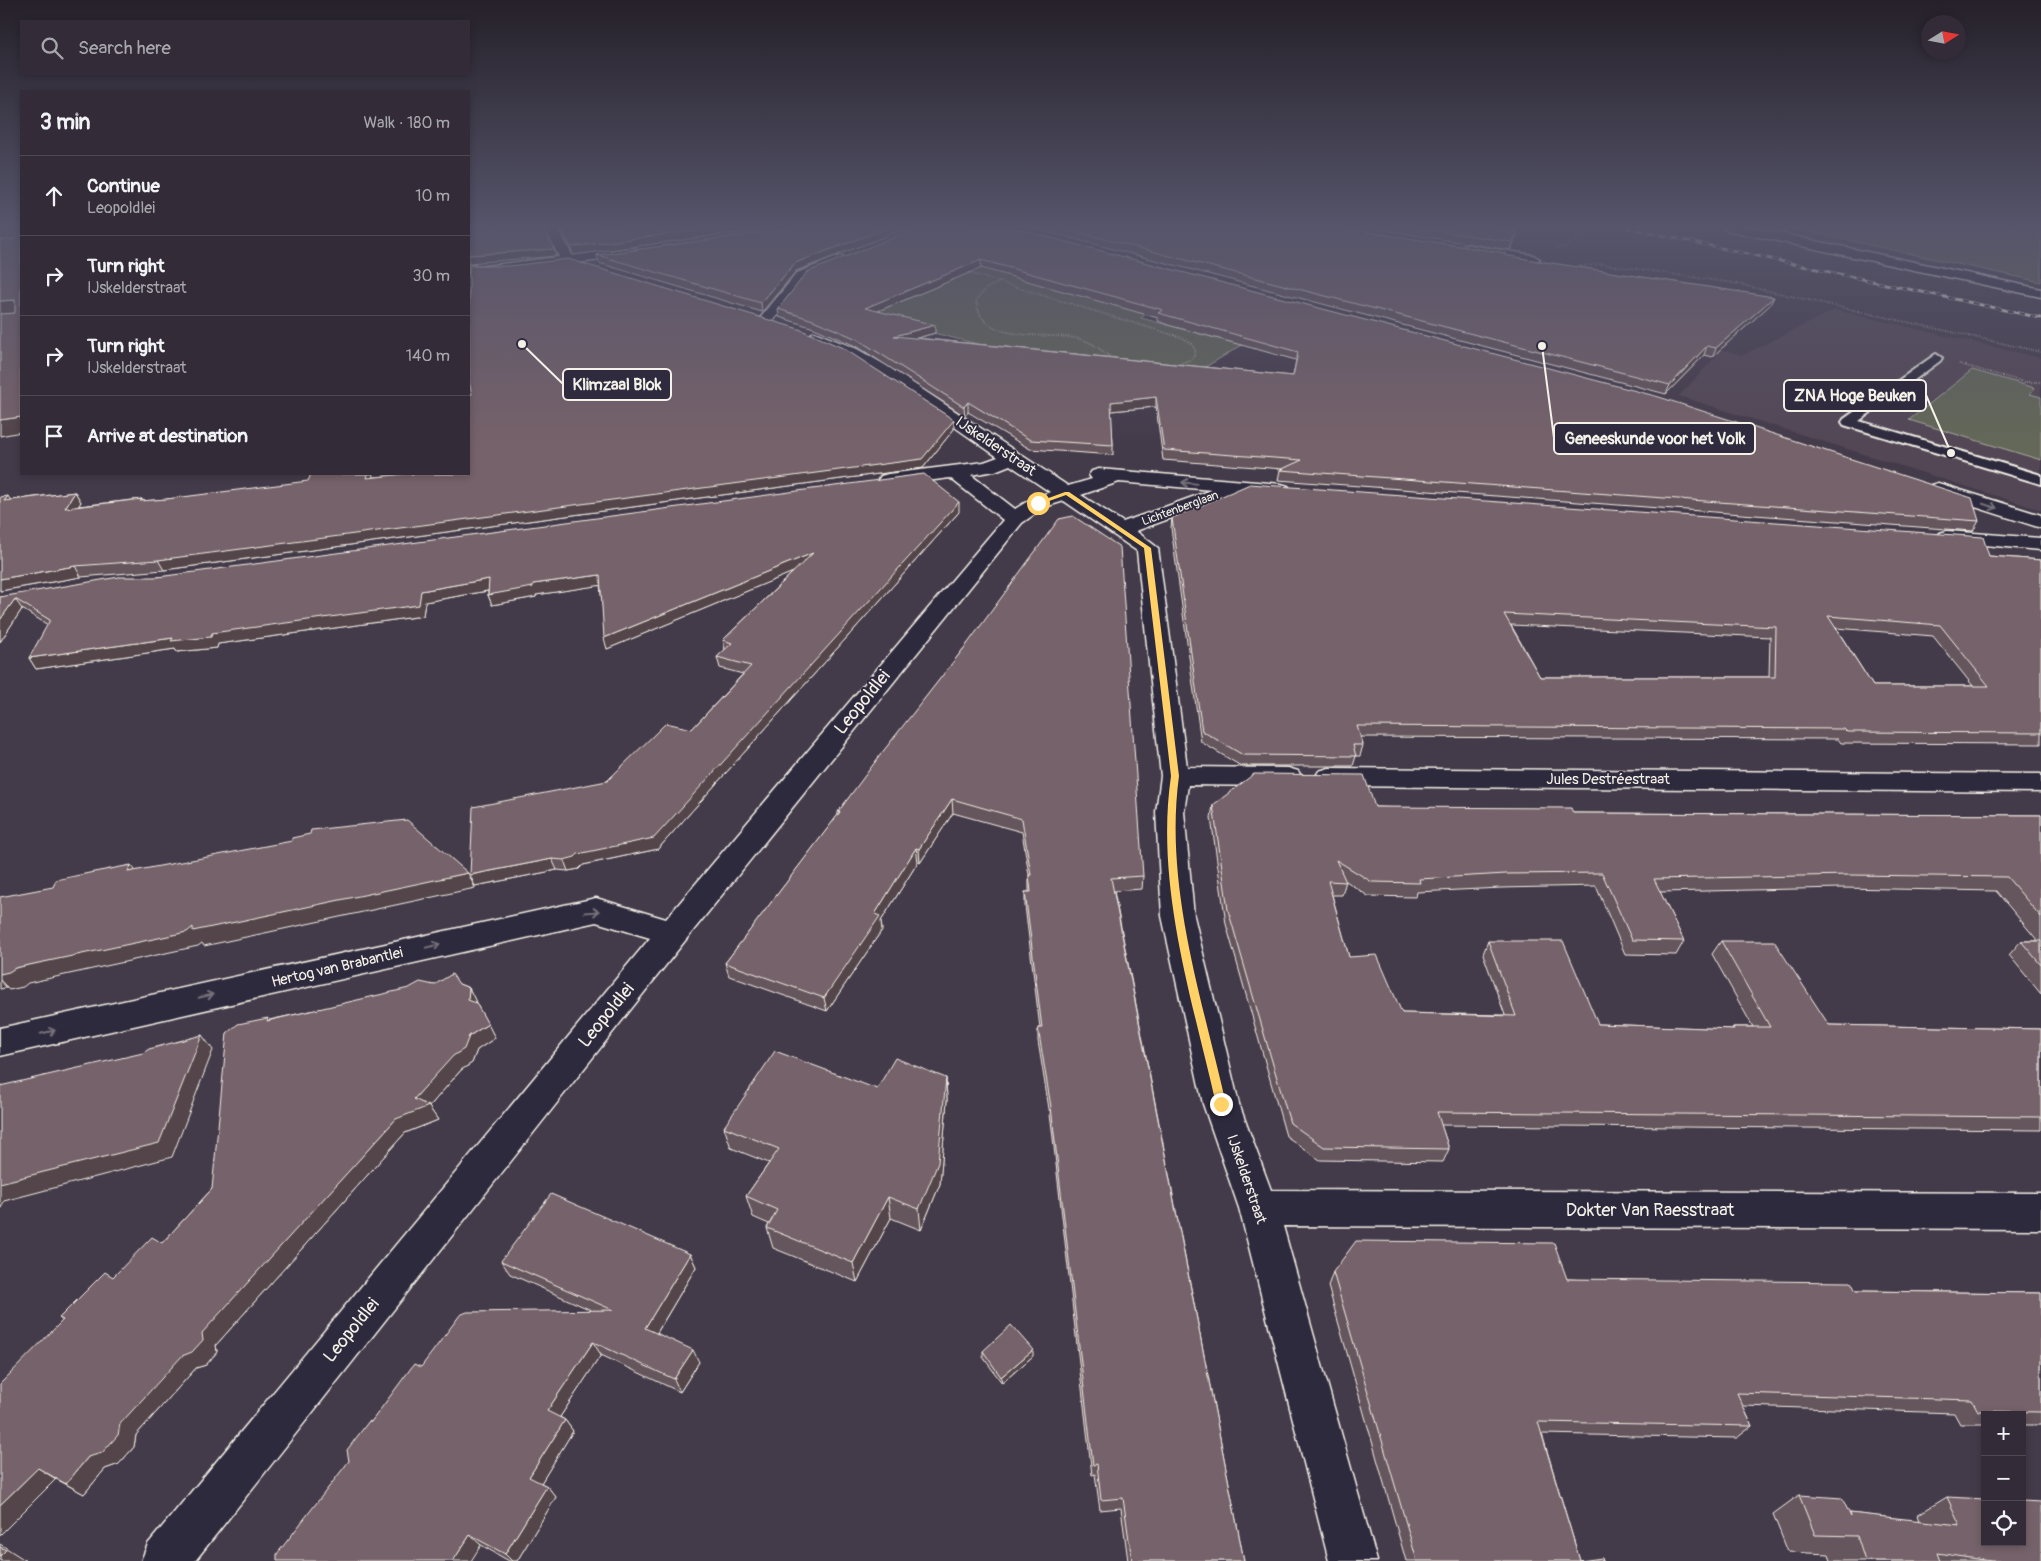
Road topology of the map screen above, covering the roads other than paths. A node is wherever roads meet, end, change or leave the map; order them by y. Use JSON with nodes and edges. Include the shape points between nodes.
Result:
{"nodes":[{"id":1,"x":783,"y":299,"type":"edge"},
{"id":2,"x":748,"y":314,"type":"edge"},
{"id":3,"x":766,"y":320,"type":"junction"},
{"id":4,"x":782,"y":325,"type":"edge"},
{"id":5,"x":799,"y":331,"type":"edge"},
{"id":6,"x":1936,"y":358,"type":"road end"},
{"id":7,"x":1023,"y":464,"type":"junction"},
{"id":8,"x":954,"y":471,"type":"junction"},
{"id":9,"x":1116,"y":477,"type":"junction"},
{"id":10,"x":2041,"y":480,"type":"edge"},
{"id":11,"x":1918,"y":482,"type":"edge"},
{"id":12,"x":865,"y":483,"type":"edge"},
{"id":13,"x":1240,"y":487,"type":"junction"},
{"id":14,"x":1298,"y":491,"type":"edge"},
{"id":15,"x":1067,"y":493,"type":"junction"},
{"id":16,"x":1015,"y":519,"type":"junction"},
{"id":17,"x":2041,"y":522,"type":"edge"},
{"id":18,"x":1121,"y":530,"type":"junction"},
{"id":19,"x":1924,"y":536,"type":"edge"},
{"id":20,"x":2041,"y":544,"type":"edge"},
{"id":21,"x":1175,"y":776,"type":"junction"},
{"id":22,"x":2041,"y":783,"type":"edge"},
{"id":23,"x":673,"y":933,"type":"junction"},
{"id":24,"x":0,"y":1042,"type":"edge"},
{"id":25,"x":1258,"y":1208,"type":"junction"},
{"id":26,"x":2041,"y":1211,"type":"edge"},
{"id":27,"x":165,"y":1561,"type":"edge"},
{"id":28,"x":1353,"y":1561,"type":"edge"}],
"edges":[{"from":1,"to":3,"type":"street"},
{"from":2,"to":3,"type":"street"},
{"from":3,"to":4,"type":"street"},
{"from":5,"to":7,"type":"street","name":"IJskelderstraat","via":[[851,352]]},
{"from":6,"to":10,"type":"lane","via":[[1849,422]]},
{"from":7,"to":8,"type":"street"},
{"from":7,"to":9,"type":"street","name":"Lichtenberglaan"},
{"from":7,"to":15,"type":"street","name":"IJskelderstraat"},
{"from":8,"to":12,"type":"street"},
{"from":8,"to":16,"type":"street"},
{"from":13,"to":9,"type":"street","name":"Lichtenberglaan","one_way":true},
{"from":9,"to":15,"type":"street","name":"Lichtenberglaan"},
{"from":11,"to":17,"type":"street","one_way":true},
{"from":13,"to":14,"type":"street","name":"Lichtenberglaan"},
{"from":13,"to":18,"type":"street","name":"Lichtenberglaan"},
{"from":15,"to":16,"type":"street","name":"Leopoldlei","via":[[1038,503]]},
{"from":15,"to":18,"type":"street","name":"IJskelderstraat"},
{"from":16,"to":23,"type":"street","name":"Leopoldlei"},
{"from":18,"to":21,"type":"street","name":"IJskelderstraat","via":[[1148,548]]},
{"from":19,"to":20,"type":"street"},
{"from":21,"to":22,"type":"street","name":"Jules Destréestraat"},
{"from":21,"to":25,"type":"street","name":"IJskelderstraat","via":[[1170,812],[1178,916],[1221,1104]]},
{"from":24,"to":23,"type":"street","name":"Hertog van Brabantlei","one_way":true,"via":[[596,910]]},
{"from":23,"to":27,"type":"street","name":"Leopoldlei"},
{"from":25,"to":26,"type":"street","name":"Dokter Van Raesstraat"},
{"from":25,"to":28,"type":"street","name":"IJskelderstraat"}]}
